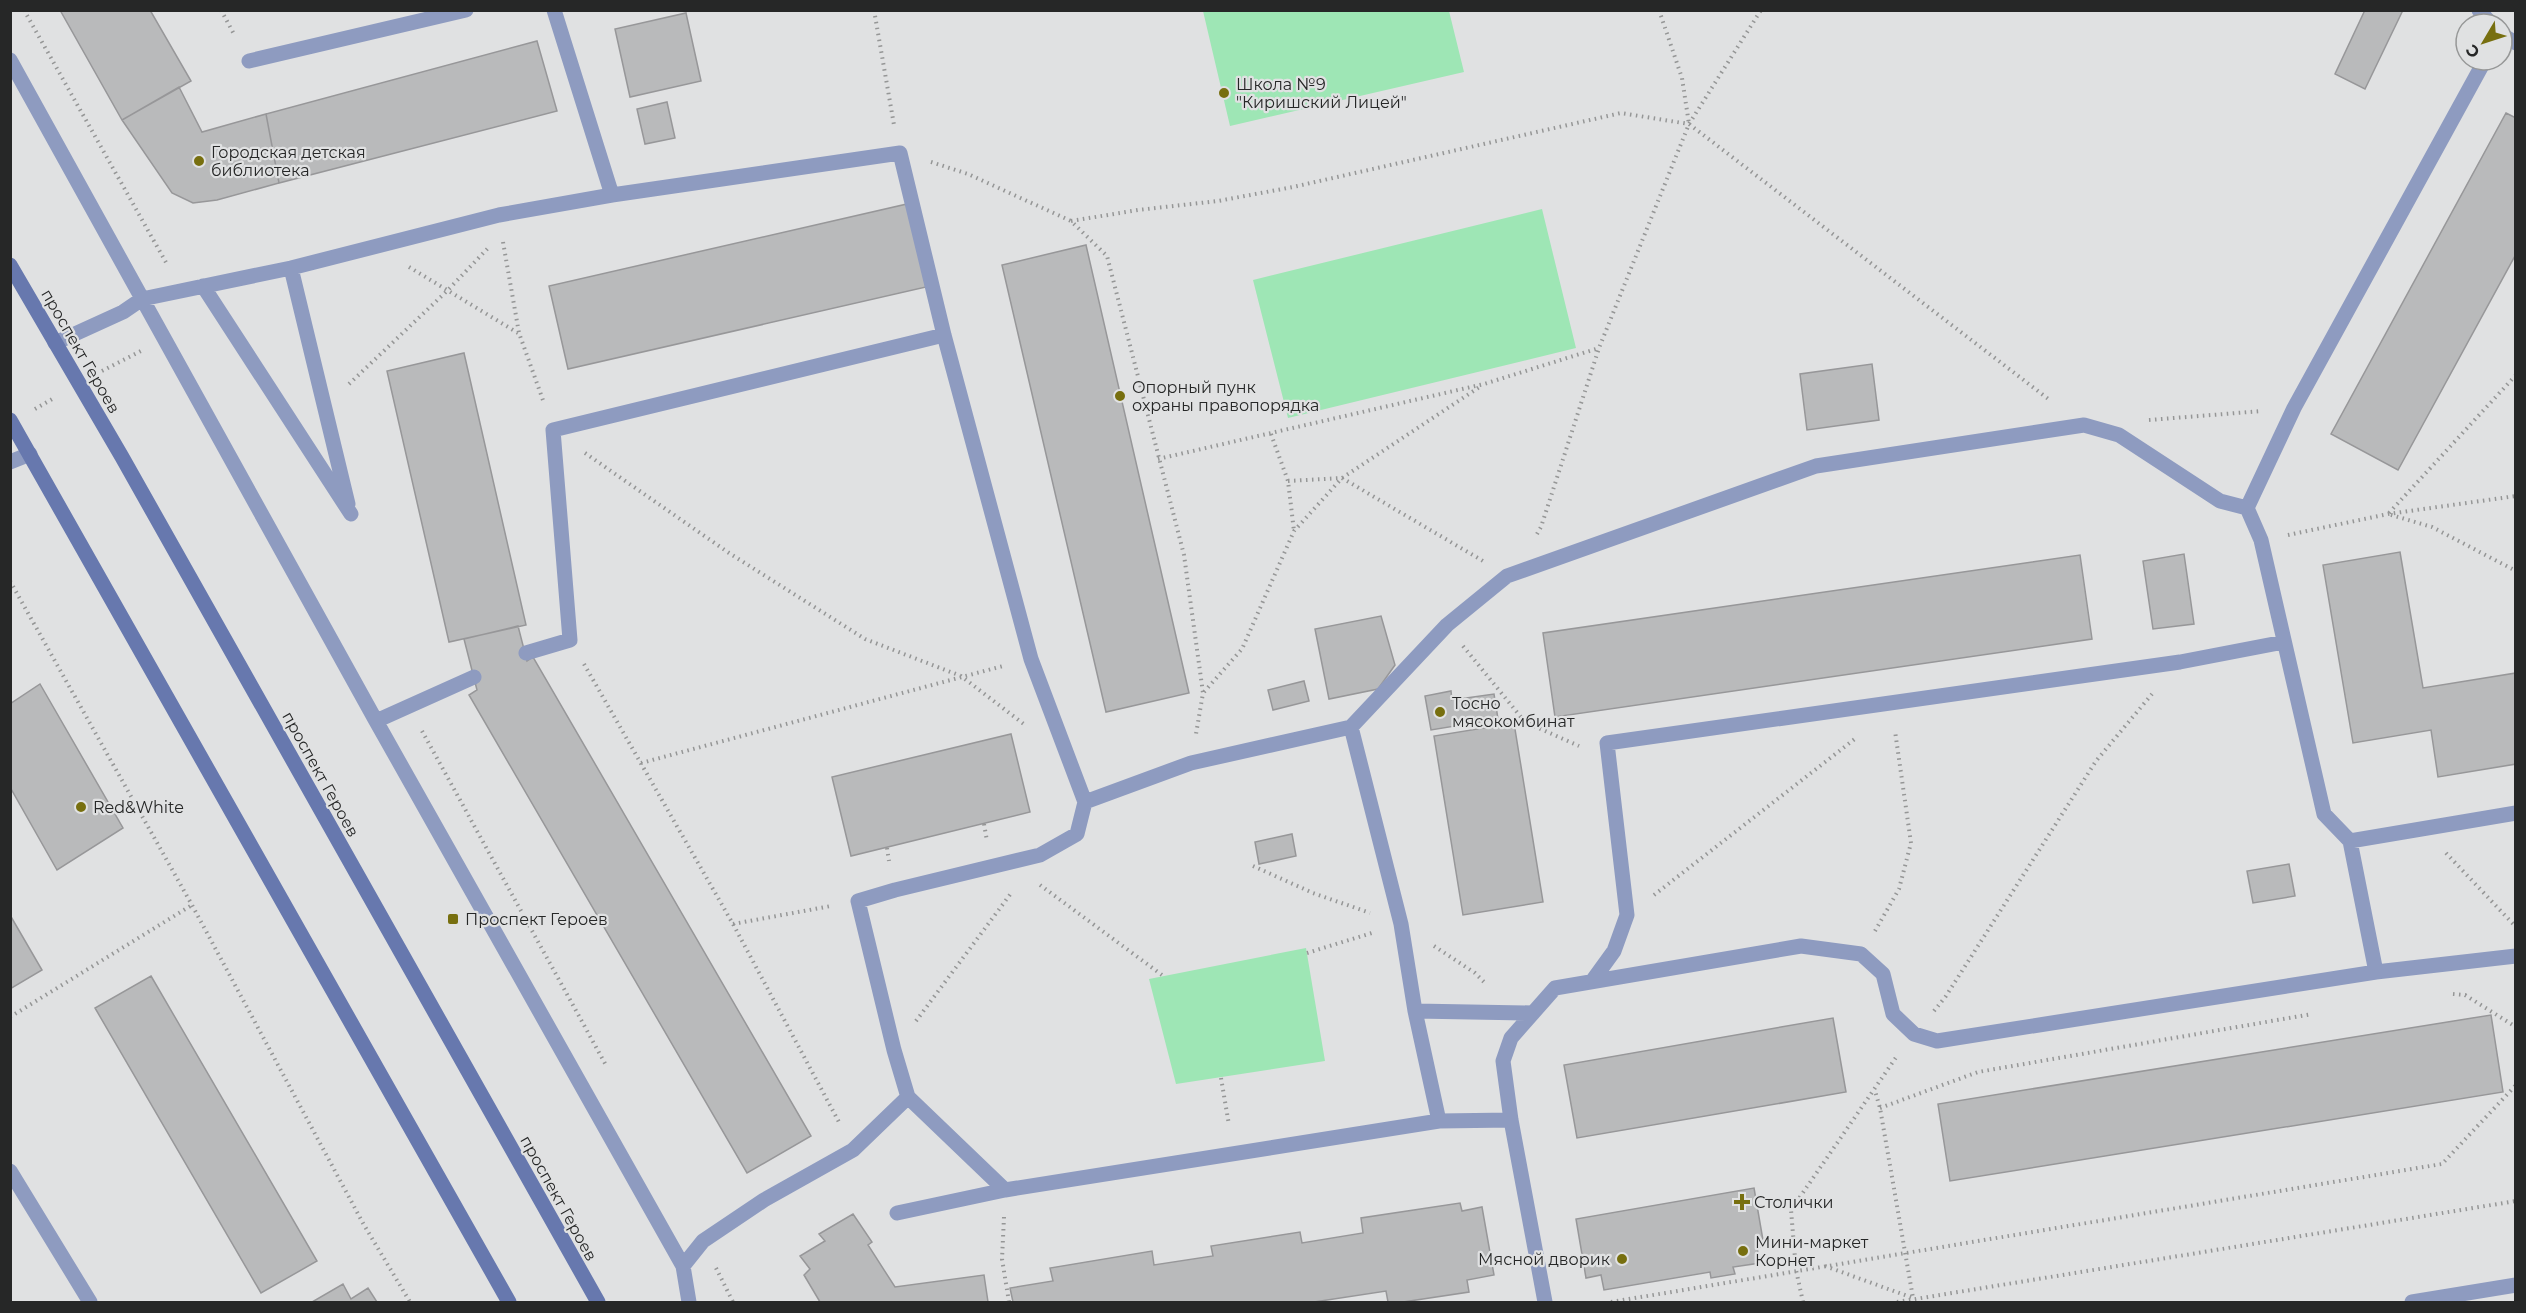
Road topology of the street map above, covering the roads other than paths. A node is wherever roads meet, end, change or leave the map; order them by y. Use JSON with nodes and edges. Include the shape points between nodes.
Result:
{"nodes":[{"id":1,"x":466,"y":10,"type":"edge"},
{"id":2,"x":554,"y":10,"type":"edge"},
{"id":3,"x":10,"y":60,"type":"edge"},
{"id":4,"x":249,"y":61,"type":"dead end"},
{"id":5,"x":2478,"y":72,"type":"edge"},
{"id":6,"x":612,"y":195,"type":"junction"},
{"id":7,"x":10,"y":265,"type":"edge"},
{"id":8,"x":291,"y":268,"type":"junction"},
{"id":9,"x":203,"y":286,"type":"junction"},
{"id":10,"x":142,"y":298,"type":"junction"},
{"id":11,"x":944,"y":335,"type":"junction"},
{"id":12,"x":55,"y":343,"type":"junction"},
{"id":13,"x":10,"y":420,"type":"edge"},
{"id":14,"x":30,"y":454,"type":"junction"},
{"id":15,"x":10,"y":462,"type":"edge"},
{"id":16,"x":2247,"y":508,"type":"junction"},
{"id":17,"x":2284,"y":642,"type":"junction"},
{"id":18,"x":526,"y":654,"type":"dead end"},
{"id":19,"x":474,"y":677,"type":"dead end"},
{"id":20,"x":376,"y":720,"type":"junction"},
{"id":21,"x":1351,"y":727,"type":"junction"},
{"id":22,"x":1085,"y":802,"type":"junction"},
{"id":23,"x":2516,"y":813,"type":"edge"},
{"id":24,"x":2350,"y":841,"type":"junction"},
{"id":25,"x":2516,"y":956,"type":"edge"},
{"id":26,"x":2376,"y":972,"type":"junction"},
{"id":27,"x":1593,"y":980,"type":"junction"},
{"id":28,"x":1415,"y":1011,"type":"junction"},
{"id":29,"x":1533,"y":1014,"type":"junction"},
{"id":30,"x":908,"y":1097,"type":"junction"},
{"id":31,"x":1511,"y":1120,"type":"junction"},
{"id":32,"x":1439,"y":1121,"type":"junction"},
{"id":33,"x":12,"y":1177,"type":"edge"},
{"id":34,"x":1005,"y":1190,"type":"junction"},
{"id":35,"x":897,"y":1213,"type":"dead end"},
{"id":36,"x":683,"y":1266,"type":"junction"},
{"id":37,"x":2516,"y":1285,"type":"edge"},
{"id":38,"x":90,"y":1302,"type":"edge"},
{"id":39,"x":509,"y":1302,"type":"edge"},
{"id":40,"x":598,"y":1302,"type":"edge"},
{"id":41,"x":689,"y":1302,"type":"edge"},
{"id":42,"x":1545,"y":1302,"type":"edge"},
{"id":43,"x":2412,"y":1302,"type":"edge"}],
"edges":[{"from":1,"to":4,"type":"street"},
{"from":2,"to":6,"type":"street"},
{"from":3,"to":10,"type":"street"},
{"from":5,"to":16,"type":"street","via":[[2294,408]]},
{"from":6,"to":8,"type":"street","via":[[499,215]]},
{"from":6,"to":11,"type":"street","via":[[900,153]]},
{"from":7,"to":12,"type":"main road","name":"проспект Героев"},
{"from":8,"to":9,"type":"street"},
{"from":8,"to":9,"type":"street","via":[[351,514]]},
{"from":9,"to":10,"type":"street"},
{"from":10,"to":12,"type":"street","via":[[123,312]]},
{"from":10,"to":20,"type":"street"},
{"from":11,"to":18,"type":"street","via":[[553,430],[570,640]]},
{"from":11,"to":22,"type":"street","via":[[1031,659]]},
{"from":12,"to":40,"type":"main road","name":"проспект Героев"},
{"from":13,"to":14,"type":"main road"},
{"from":14,"to":15,"type":"street"},
{"from":14,"to":39,"type":"main road"},
{"from":16,"to":17,"type":"street","via":[[2261,540]]},
{"from":16,"to":21,"type":"street","via":[[2220,501],[2119,435],[2084,425],[1816,466],[1507,576],[1447,625]]},
{"from":17,"to":24,"type":"street","via":[[2324,814]]},
{"from":17,"to":27,"type":"street","via":[[2180,662],[1607,743],[1627,915],[1614,951]]},
{"from":19,"to":20,"type":"street"},
{"from":20,"to":36,"type":"street"},
{"from":21,"to":22,"type":"street","via":[[1191,763]]},
{"from":21,"to":28,"type":"street","via":[[1401,924]]},
{"from":22,"to":30,"type":"street","via":[[1077,834],[1040,855],[858,901]]},
{"from":23,"to":24,"type":"street"},
{"from":24,"to":26,"type":"street"},
{"from":25,"to":26,"type":"street"},
{"from":26,"to":27,"type":"street","via":[[1937,1041],[1914,1034],[1893,1014],[1883,974],[1862,954],[1801,946]]},
{"from":27,"to":29,"type":"street","via":[[1555,988]]},
{"from":28,"to":29,"type":"street"},
{"from":28,"to":32,"type":"street"},
{"from":29,"to":31,"type":"street","via":[[1511,1038],[1503,1061]]},
{"from":30,"to":34,"type":"street"},
{"from":30,"to":36,"type":"street","via":[[853,1150],[764,1200],[703,1241]]},
{"from":31,"to":32,"type":"street"},
{"from":31,"to":42,"type":"street"},
{"from":32,"to":34,"type":"street"},
{"from":33,"to":38,"type":"street"},
{"from":34,"to":35,"type":"street"},
{"from":36,"to":41,"type":"street"},
{"from":37,"to":43,"type":"street"}]}
